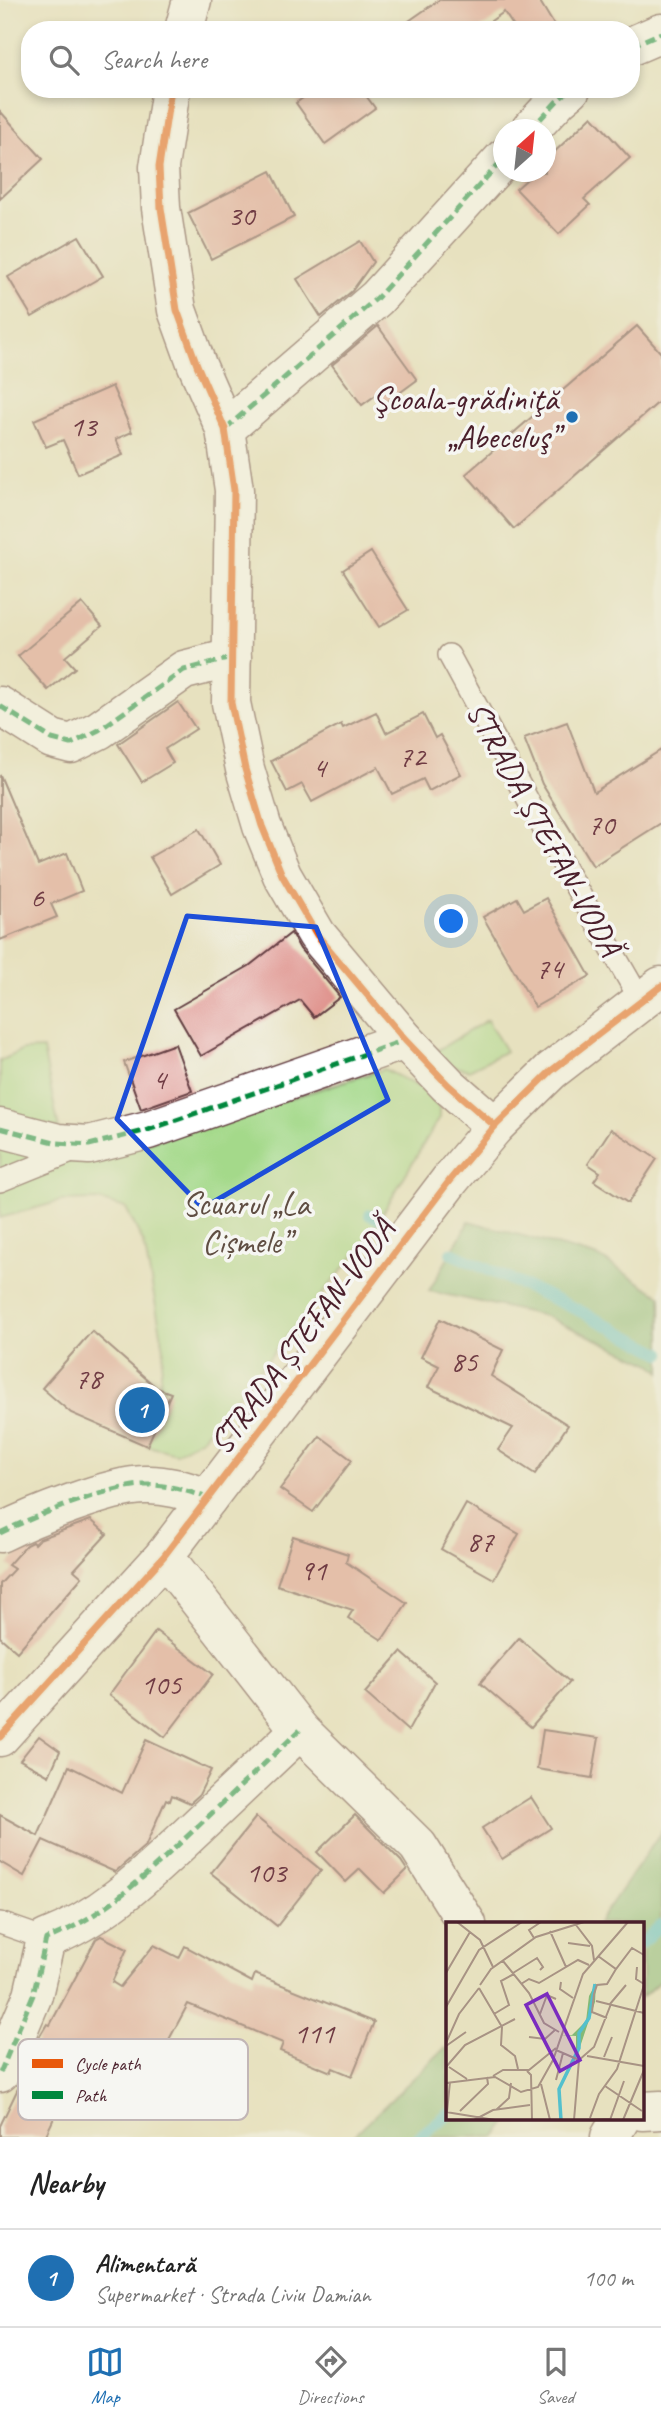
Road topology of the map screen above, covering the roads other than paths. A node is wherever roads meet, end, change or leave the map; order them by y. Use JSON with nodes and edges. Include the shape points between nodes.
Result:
{"nodes":[{"id":1,"x":192,"y":0,"type":"edge"},
{"id":2,"x":186,"y":21,"type":"edge"},
{"id":3,"x":661,"y":33,"type":"edge"},
{"id":4,"x":640,"y":42,"type":"edge"},
{"id":5,"x":170,"y":98,"type":"edge"},
{"id":6,"x":560,"y":98,"type":"edge"},
{"id":7,"x":540,"y":119,"type":"edge"},
{"id":8,"x":493,"y":169,"type":"edge"},
{"id":9,"x":225,"y":429,"type":"junction"},
{"id":10,"x":449,"y":655,"type":"dead end"},
{"id":11,"x":232,"y":659,"type":"junction"},
{"id":12,"x":0,"y":706,"type":"edge"},
{"id":13,"x":651,"y":994,"type":"edge"},
{"id":14,"x":405,"y":1040,"type":"junction"},
{"id":15,"x":495,"y":1126,"type":"junction"},
{"id":16,"x":0,"y":1129,"type":"edge"},
{"id":17,"x":89,"y":1145,"type":"junction"},
{"id":18,"x":0,"y":1181,"type":"edge"},
{"id":19,"x":208,"y":1498,"type":"junction"},
{"id":20,"x":0,"y":1533,"type":"edge"},
{"id":21,"x":164,"y":1556,"type":"junction"},
{"id":22,"x":300,"y":1730,"type":"junction"},
{"id":23,"x":0,"y":1737,"type":"edge"},
{"id":24,"x":466,"y":1922,"type":"edge"},
{"id":25,"x":0,"y":1923,"type":"edge"},
{"id":26,"x":46,"y":1939,"type":"junction"},
{"id":27,"x":0,"y":2073,"type":"edge"},
{"id":28,"x":620,"y":2120,"type":"edge"},
{"id":29,"x":610,"y":2137,"type":"edge"}],
"edges":[{"from":1,"to":2,"type":"street"},
{"from":3,"to":4,"type":"street"},
{"from":5,"to":9,"type":"street","via":[[159,167],[177,310]]},
{"from":6,"to":7,"type":"street"},
{"from":8,"to":9,"type":"street","via":[[377,298]]},
{"from":9,"to":11,"type":"street","via":[[234,490]]},
{"from":10,"to":13,"type":"lane","name":"STRADA ȘTEFAN-VODĂ","via":[[567,872]]},
{"from":11,"to":12,"type":"street","via":[[184,670],[99,730],[71,744],[52,739]]},
{"from":11,"to":14,"type":"street","via":[[231,704],[245,769],[282,876],[317,935]]},
{"from":13,"to":15,"type":"street","name":"STRADA ȘTEFAN-VODĂ","via":[[551,1071]]},
{"from":14,"to":15,"type":"street"},
{"from":14,"to":17,"type":"street","via":[[148,1130]]},
{"from":15,"to":19,"type":"street","name":"STRADA ȘTEFAN-VODĂ"},
{"from":16,"to":17,"type":"street","via":[[58,1143]]},
{"from":17,"to":18,"type":"lane"},
{"from":19,"to":20,"type":"street","via":[[177,1488],[143,1485],[113,1490]]},
{"from":19,"to":21,"type":"street","name":"STRADA ȘTEFAN-VODĂ"},
{"from":21,"to":22,"type":"street"},
{"from":21,"to":23,"type":"street","name":"STRADA ȘTEFAN-VODĂ"},
{"from":22,"to":24,"type":"street","via":[[418,1846]]},
{"from":22,"to":26,"type":"street","via":[[148,1874],[74,1929]]},
{"from":25,"to":26,"type":"lane"},
{"from":26,"to":27,"type":"street","via":[[33,1995]]},
{"from":28,"to":29,"type":"street"}]}
